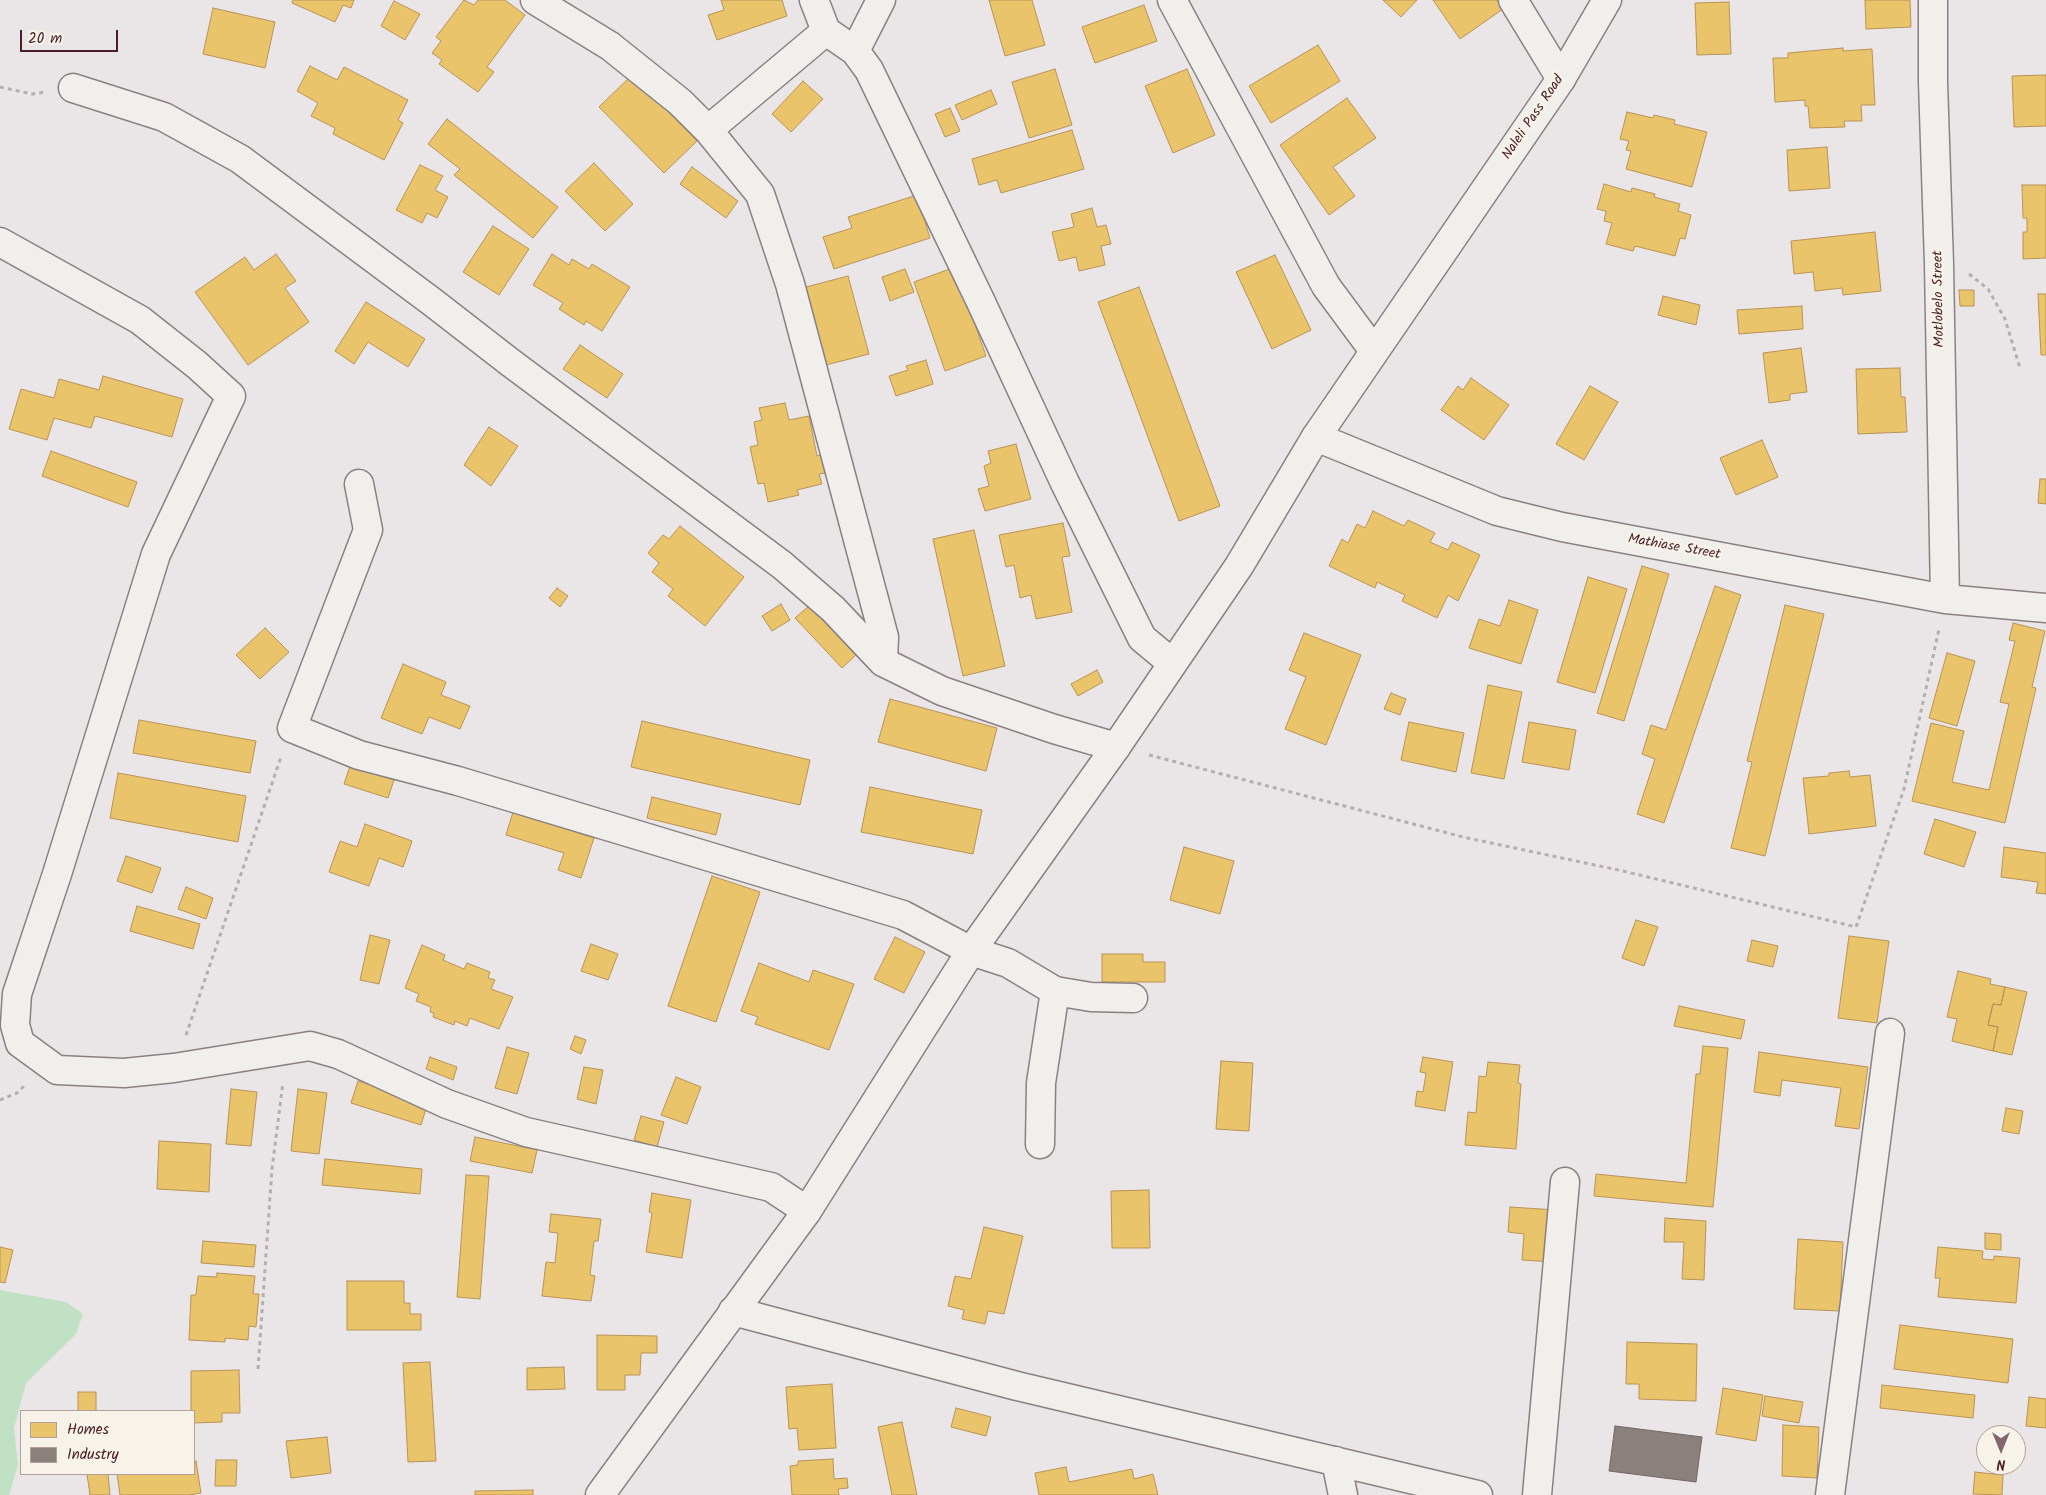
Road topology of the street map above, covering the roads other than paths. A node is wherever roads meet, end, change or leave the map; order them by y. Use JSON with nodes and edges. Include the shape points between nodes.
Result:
{"nodes":[{"id":1,"x":535,"y":0,"type":"edge"},
{"id":2,"x":814,"y":0,"type":"edge"},
{"id":3,"x":881,"y":0,"type":"edge"},
{"id":4,"x":1172,"y":0,"type":"edge"},
{"id":5,"x":1513,"y":0,"type":"edge"},
{"id":6,"x":1607,"y":0,"type":"edge"},
{"id":7,"x":1933,"y":0,"type":"edge"},
{"id":8,"x":826,"y":31,"type":"junction"},
{"id":9,"x":855,"y":52,"type":"junction"},
{"id":10,"x":1561,"y":80,"type":"junction"},
{"id":11,"x":72,"y":88,"type":"road end"},
{"id":12,"x":708,"y":130,"type":"junction"},
{"id":13,"x":0,"y":242,"type":"edge"},
{"id":14,"x":1374,"y":352,"type":"junction"},
{"id":15,"x":1316,"y":436,"type":"junction"},
{"id":16,"x":359,"y":484,"type":"dead end"},
{"id":17,"x":1945,"y":599,"type":"junction"},
{"id":18,"x":2046,"y":608,"type":"edge"},
{"id":19,"x":883,"y":662,"type":"junction"},
{"id":20,"x":1172,"y":663,"type":"junction"},
{"id":21,"x":1116,"y":747,"type":"junction"},
{"id":22,"x":971,"y":951,"type":"junction"},
{"id":23,"x":1055,"y":991,"type":"junction"},
{"id":24,"x":1133,"y":998,"type":"dead end"},
{"id":25,"x":1890,"y":1033,"type":"dead end"},
{"id":26,"x":1040,"y":1144,"type":"dead end"},
{"id":27,"x":1565,"y":1182,"type":"dead end"},
{"id":28,"x":807,"y":1211,"type":"junction"},
{"id":29,"x":734,"y":1311,"type":"junction"},
{"id":30,"x":1336,"y":1461,"type":"junction"},
{"id":31,"x":600,"y":1495,"type":"edge"},
{"id":32,"x":1343,"y":1495,"type":"edge"},
{"id":33,"x":1478,"y":1495,"type":"edge"},
{"id":34,"x":1537,"y":1495,"type":"edge"},
{"id":35,"x":1830,"y":1495,"type":"edge"}],
"edges":[{"from":1,"to":12,"type":"street","via":[[610,46],[680,102]]},
{"from":2,"to":8,"type":"street"},
{"from":3,"to":9,"type":"street"},
{"from":4,"to":14,"type":"street","via":[[1326,286]]},
{"from":5,"to":10,"type":"street"},
{"from":6,"to":10,"type":"street","name":"Naleli Pass Road"},
{"from":7,"to":17,"type":"street","name":"Motlobelo Street"},
{"from":8,"to":9,"type":"street"},
{"from":8,"to":12,"type":"street"},
{"from":9,"to":20,"type":"street","via":[[869,70],[905,142],[1065,483],[1142,638]]},
{"from":10,"to":14,"type":"street","name":"Naleli Pass Road"},
{"from":11,"to":19,"type":"street","via":[[164,117],[240,159],[782,565],[833,609]]},
{"from":12,"to":19,"type":"street","via":[[760,194],[790,284],[884,637]]},
{"from":13,"to":28,"type":"street","via":[[140,320],[231,396],[156,554],[17,994],[15,1025],[20,1044],[57,1070],[124,1072],[174,1068],[310,1046],[338,1054],[447,1104],[526,1132],[771,1187]]},
{"from":14,"to":15,"type":"street","name":"Naleli Pass Road"},
{"from":15,"to":17,"type":"street","name":"Mathiase Street","via":[[1497,511],[1562,527]]},
{"from":15,"to":20,"type":"street","name":"Naleli Pass Road","via":[[1239,566]]},
{"from":16,"to":22,"type":"street","via":[[368,530],[292,728],[359,755],[458,781],[903,915]]},
{"from":17,"to":18,"type":"street","name":"Mathiase Street"},
{"from":19,"to":21,"type":"street","via":[[942,691]]},
{"from":20,"to":21,"type":"street","name":"Naleli Pass Road"},
{"from":21,"to":22,"type":"street","name":"Naleli Pass Road"},
{"from":22,"to":23,"type":"street","via":[[1008,963]]},
{"from":22,"to":28,"type":"street","name":"Naleli Pass Road"},
{"from":23,"to":24,"type":"street","via":[[1091,997]]},
{"from":23,"to":26,"type":"street","via":[[1041,1083]]},
{"from":25,"to":35,"type":"street"},
{"from":27,"to":34,"type":"street"},
{"from":28,"to":29,"type":"street","name":"Naleli Pass Road"},
{"from":29,"to":30,"type":"street","via":[[1017,1386]]},
{"from":29,"to":31,"type":"street","name":"Naleli Pass Road"},
{"from":30,"to":32,"type":"street"},
{"from":30,"to":33,"type":"street"}]}
